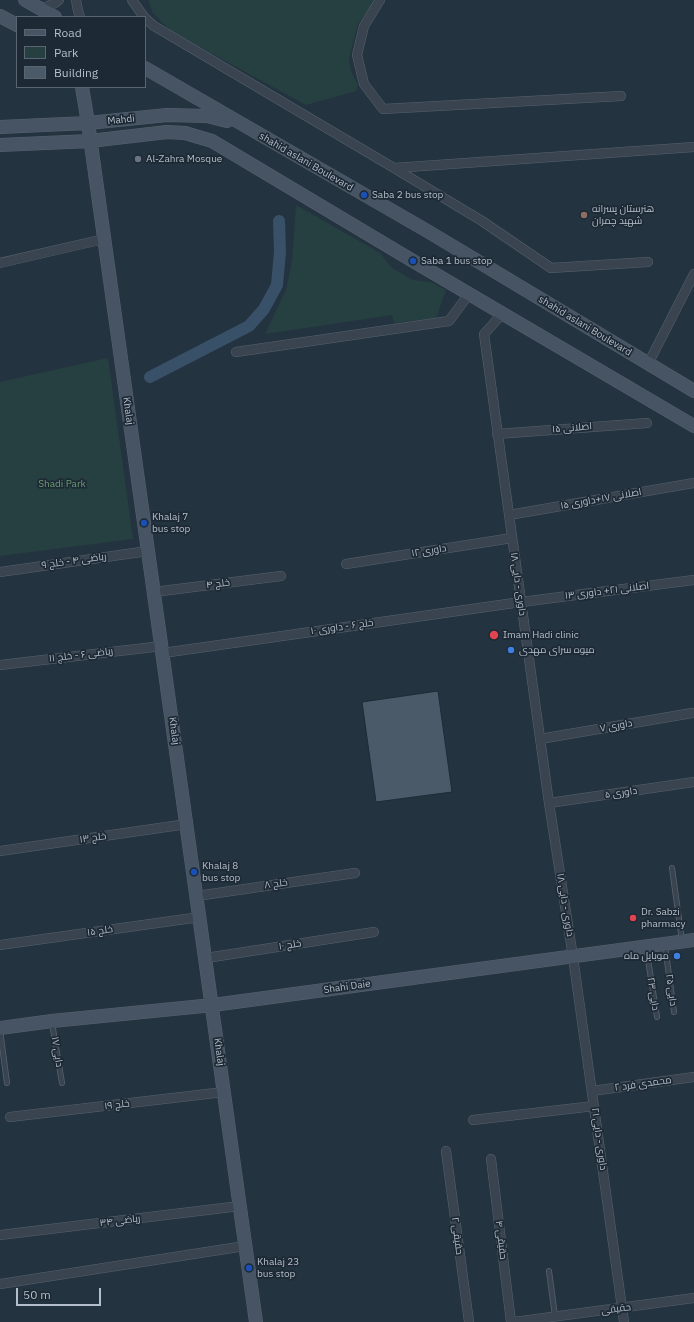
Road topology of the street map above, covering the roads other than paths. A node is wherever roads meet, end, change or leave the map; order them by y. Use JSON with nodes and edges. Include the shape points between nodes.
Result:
{"nodes":[{"id":1,"x":25,"y":0,"type":"edge"},
{"id":2,"x":59,"y":0,"type":"edge"},
{"id":3,"x":76,"y":0,"type":"edge"},
{"id":4,"x":132,"y":0,"type":"edge"},
{"id":5,"x":380,"y":0,"type":"edge"},
{"id":6,"x":41,"y":9,"type":"junction"},
{"id":7,"x":0,"y":16,"type":"edge"},
{"id":8,"x":53,"y":16,"type":"edge"},
{"id":9,"x":80,"y":16,"type":"edge"},
{"id":10,"x":143,"y":16,"type":"edge"},
{"id":11,"x":146,"y":20,"type":"edge"},
{"id":12,"x":16,"y":24,"type":"edge"},
{"id":13,"x":146,"y":69,"type":"edge"},
{"id":14,"x":82,"y":88,"type":"edge"},
{"id":15,"x":621,"y":96,"type":"dead end"},
{"id":16,"x":88,"y":123,"type":"junction"},
{"id":17,"x":241,"y":124,"type":"junction"},
{"id":18,"x":0,"y":127,"type":"edge"},
{"id":19,"x":90,"y":141,"type":"junction"},
{"id":20,"x":0,"y":145,"type":"edge"},
{"id":21,"x":694,"y":147,"type":"edge"},
{"id":22,"x":394,"y":168,"type":"junction"},
{"id":23,"x":104,"y":239,"type":"junction"},
{"id":24,"x":648,"y":262,"type":"dead end"},
{"id":25,"x":0,"y":263,"type":"edge"},
{"id":26,"x":694,"y":274,"type":"edge"},
{"id":27,"x":691,"y":286,"type":"edge"},
{"id":28,"x":469,"y":294,"type":"junction"},
{"id":29,"x":502,"y":314,"type":"junction"},
{"id":30,"x":236,"y":352,"type":"dead end"},
{"id":31,"x":648,"y":364,"type":"junction"},
{"id":32,"x":694,"y":390,"type":"edge"},
{"id":33,"x":647,"y":422,"type":"dead end"},
{"id":34,"x":694,"y":426,"type":"edge"},
{"id":35,"x":498,"y":434,"type":"junction"},
{"id":36,"x":694,"y":483,"type":"edge"},
{"id":37,"x":509,"y":515,"type":"junction"},
{"id":38,"x":512,"y":538,"type":"junction"},
{"id":39,"x":148,"y":550,"type":"junction"},
{"id":40,"x":346,"y":564,"type":"dead end"},
{"id":41,"x":0,"y":572,"type":"edge"},
{"id":42,"x":281,"y":576,"type":"dead end"},
{"id":43,"x":694,"y":580,"type":"edge"},
{"id":44,"x":154,"y":592,"type":"junction"},
{"id":45,"x":521,"y":602,"type":"junction"},
{"id":46,"x":162,"y":649,"type":"junction"},
{"id":47,"x":0,"y":665,"type":"edge"},
{"id":48,"x":692,"y":713,"type":"dead end"},
{"id":49,"x":540,"y":739,"type":"junction"},
{"id":50,"x":694,"y":782,"type":"edge"},
{"id":51,"x":549,"y":803,"type":"junction"},
{"id":52,"x":187,"y":824,"type":"junction"},
{"id":53,"x":0,"y":851,"type":"edge"},
{"id":54,"x":672,"y":868,"type":"dead end"},
{"id":55,"x":355,"y":873,"type":"dead end"},
{"id":56,"x":197,"y":896,"type":"junction"},
{"id":57,"x":200,"y":917,"type":"junction"},
{"id":58,"x":374,"y":932,"type":"dead end"},
{"id":59,"x":688,"y":941,"type":"edge"},
{"id":60,"x":665,"y":944,"type":"junction"},
{"id":61,"x":0,"y":945,"type":"edge"},
{"id":62,"x":646,"y":947,"type":"junction"},
{"id":63,"x":574,"y":957,"type":"junction"},
{"id":64,"x":206,"y":958,"type":"junction"},
{"id":65,"x":212,"y":1005,"type":"junction"},
{"id":66,"x":674,"y":1012,"type":"dead end"},
{"id":67,"x":657,"y":1017,"type":"dead end"},
{"id":68,"x":52,"y":1021,"type":"junction"},
{"id":69,"x":0,"y":1028,"type":"edge"},
{"id":70,"x":694,"y":1077,"type":"edge"},
{"id":71,"x":7,"y":1083,"type":"dead end"},
{"id":72,"x":62,"y":1083,"type":"dead end"},
{"id":73,"x":592,"y":1091,"type":"junction"},
{"id":74,"x":224,"y":1092,"type":"junction"},
{"id":75,"x":594,"y":1106,"type":"junction"},
{"id":76,"x":10,"y":1117,"type":"dead end"},
{"id":77,"x":473,"y":1120,"type":"dead end"},
{"id":78,"x":446,"y":1151,"type":"dead end"},
{"id":79,"x":491,"y":1159,"type":"dead end"},
{"id":80,"x":240,"y":1206,"type":"junction"},
{"id":81,"x":0,"y":1235,"type":"edge"},
{"id":82,"x":245,"y":1246,"type":"junction"},
{"id":83,"x":549,"y":1271,"type":"dead end"},
{"id":84,"x":0,"y":1284,"type":"edge"},
{"id":85,"x":694,"y":1298,"type":"edge"},
{"id":86,"x":622,"y":1308,"type":"junction"},
{"id":87,"x":552,"y":1318,"type":"edge"},
{"id":88,"x":256,"y":1322,"type":"edge"},
{"id":89,"x":469,"y":1322,"type":"edge"},
{"id":90,"x":512,"y":1322,"type":"edge"},
{"id":91,"x":624,"y":1322,"type":"edge"}],
"edges":[{"from":1,"to":6,"type":"street"},
{"from":2,"to":6,"type":"street"},
{"from":3,"to":9,"type":"street"},
{"from":4,"to":10,"type":"street"},
{"from":5,"to":15,"type":"street","via":[[364,26],[357,55],[364,84],[383,109]]},
{"from":6,"to":8,"type":"street"},
{"from":7,"to":12,"type":"street"},
{"from":11,"to":22,"type":"street"},
{"from":13,"to":17,"type":"street","name":"shahid aslani Boulevard"},
{"from":14,"to":16,"type":"street"},
{"from":16,"to":17,"type":"street","name":"Mahdi","via":[[167,115],[207,116]]},
{"from":16,"to":18,"type":"street","name":"Mahdi"},
{"from":16,"to":19,"type":"street","name":"Khalaj"},
{"from":17,"to":31,"type":"street","name":"shahid aslani Boulevard","via":[[429,232]]},
{"from":19,"to":20,"type":"street","name":"Mahdi"},
{"from":19,"to":23,"type":"street","name":"Khalaj"},
{"from":19,"to":28,"type":"street","name":"Mahdi","via":[[167,132],[185,133],[212,141]]},
{"from":21,"to":22,"type":"street"},
{"from":22,"to":24,"type":"street","via":[[482,221],[551,268]]},
{"from":23,"to":25,"type":"street"},
{"from":23,"to":39,"type":"street","name":"Khalaj"},
{"from":26,"to":27,"type":"street"},
{"from":27,"to":31,"type":"street"},
{"from":28,"to":29,"type":"street"},
{"from":28,"to":30,"type":"street","via":[[449,321]]},
{"from":29,"to":34,"type":"street"},
{"from":29,"to":35,"type":"street","name":"داوری - دایی ۱۸","via":[[484,334]]},
{"from":31,"to":32,"type":"street","name":"shahid aslani Boulevard"},
{"from":33,"to":35,"type":"street","name":"اصلانی ۱۵"},
{"from":35,"to":37,"type":"street","name":"داوری - دایی ۱۸"},
{"from":36,"to":37,"type":"street","name":"اصلانی ۱۷+داوری ۱۵"},
{"from":37,"to":38,"type":"street","name":"داوری - دایی ۱۸"},
{"from":38,"to":40,"type":"street","name":"داوری ۱۲"},
{"from":38,"to":45,"type":"street","name":"داوری - دایی ۱۸"},
{"from":39,"to":41,"type":"street","name":"ریاضی ۴ - خلج ۹"},
{"from":39,"to":44,"type":"street","name":"Khalaj"},
{"from":42,"to":44,"type":"street","name":"خلج ۴"},
{"from":43,"to":45,"type":"street","name":"اصلانی ۲۱+ داوری ۱۳"},
{"from":44,"to":46,"type":"street","name":"Khalaj"},
{"from":45,"to":46,"type":"street","name":"خلج ۶ - داوری ۱۰"},
{"from":45,"to":49,"type":"street","name":"داوری - دایی ۱۸"},
{"from":46,"to":47,"type":"street","name":"ریاضی ۶ - خلج ۱۱"},
{"from":46,"to":52,"type":"street","name":"Khalaj"},
{"from":48,"to":49,"type":"street","name":"داوری ۷"},
{"from":49,"to":51,"type":"street","name":"داوری - دایی ۱۸"},
{"from":50,"to":51,"type":"street","name":"داوری ۵"},
{"from":51,"to":63,"type":"street","name":"داوری - دایی ۱۸"},
{"from":52,"to":53,"type":"street","name":"خلج ۱۳"},
{"from":52,"to":56,"type":"street","name":"Khalaj"},
{"from":54,"to":59,"type":"lane"},
{"from":55,"to":56,"type":"street","name":"خلج ۸"},
{"from":56,"to":57,"type":"street","name":"Khalaj"},
{"from":57,"to":61,"type":"street","name":"خلج ۱۵"},
{"from":57,"to":64,"type":"street","name":"Khalaj"},
{"from":58,"to":64,"type":"street","name":"خلج ۱۰"},
{"from":59,"to":60,"type":"street","name":"Shahi Daie"},
{"from":60,"to":62,"type":"street","name":"Shahi Daie"},
{"from":60,"to":66,"type":"lane","name":"دایی ۲۵"},
{"from":62,"to":63,"type":"street","name":"Shahi Daie"},
{"from":62,"to":67,"type":"lane","name":"دایی ۲۳"},
{"from":63,"to":65,"type":"street","name":"Shahi Daie"},
{"from":63,"to":73,"type":"street","name":"داوری - دایی ۲۱"},
{"from":64,"to":65,"type":"street","name":"Khalaj"},
{"from":65,"to":68,"type":"street","name":"Shahi Daie"},
{"from":65,"to":74,"type":"street","name":"Khalaj"},
{"from":68,"to":69,"type":"street","name":"Shahi Daie"},
{"from":68,"to":72,"type":"lane","name":"دایی ۱۷"},
{"from":69,"to":71,"type":"lane"},
{"from":70,"to":73,"type":"street","name":"محمدی فرد ۲"},
{"from":73,"to":75,"type":"street","name":"داوری - دایی ۲۱"},
{"from":74,"to":76,"type":"street","name":"خلج ۱۹"},
{"from":74,"to":80,"type":"street","name":"Khalaj"},
{"from":75,"to":77,"type":"street"},
{"from":75,"to":86,"type":"street","name":"داوری - دایی ۲۱"},
{"from":78,"to":89,"type":"street","name":"حقیقی ۲"},
{"from":79,"to":90,"type":"street","name":"حقیقی ۴"},
{"from":80,"to":81,"type":"street","name":"ریاضی ۳۴"},
{"from":80,"to":82,"type":"street","name":"Khalaj"},
{"from":82,"to":84,"type":"street"},
{"from":82,"to":88,"type":"street","name":"Khalaj"},
{"from":83,"to":87,"type":"lane"},
{"from":85,"to":86,"type":"street","name":"حقیقی"},
{"from":86,"to":87,"type":"street","name":"حقیقی"},
{"from":86,"to":91,"type":"street","name":"داوری - دایی ۲۱"},
{"from":87,"to":90,"type":"street","name":"حقیقی"}]}
